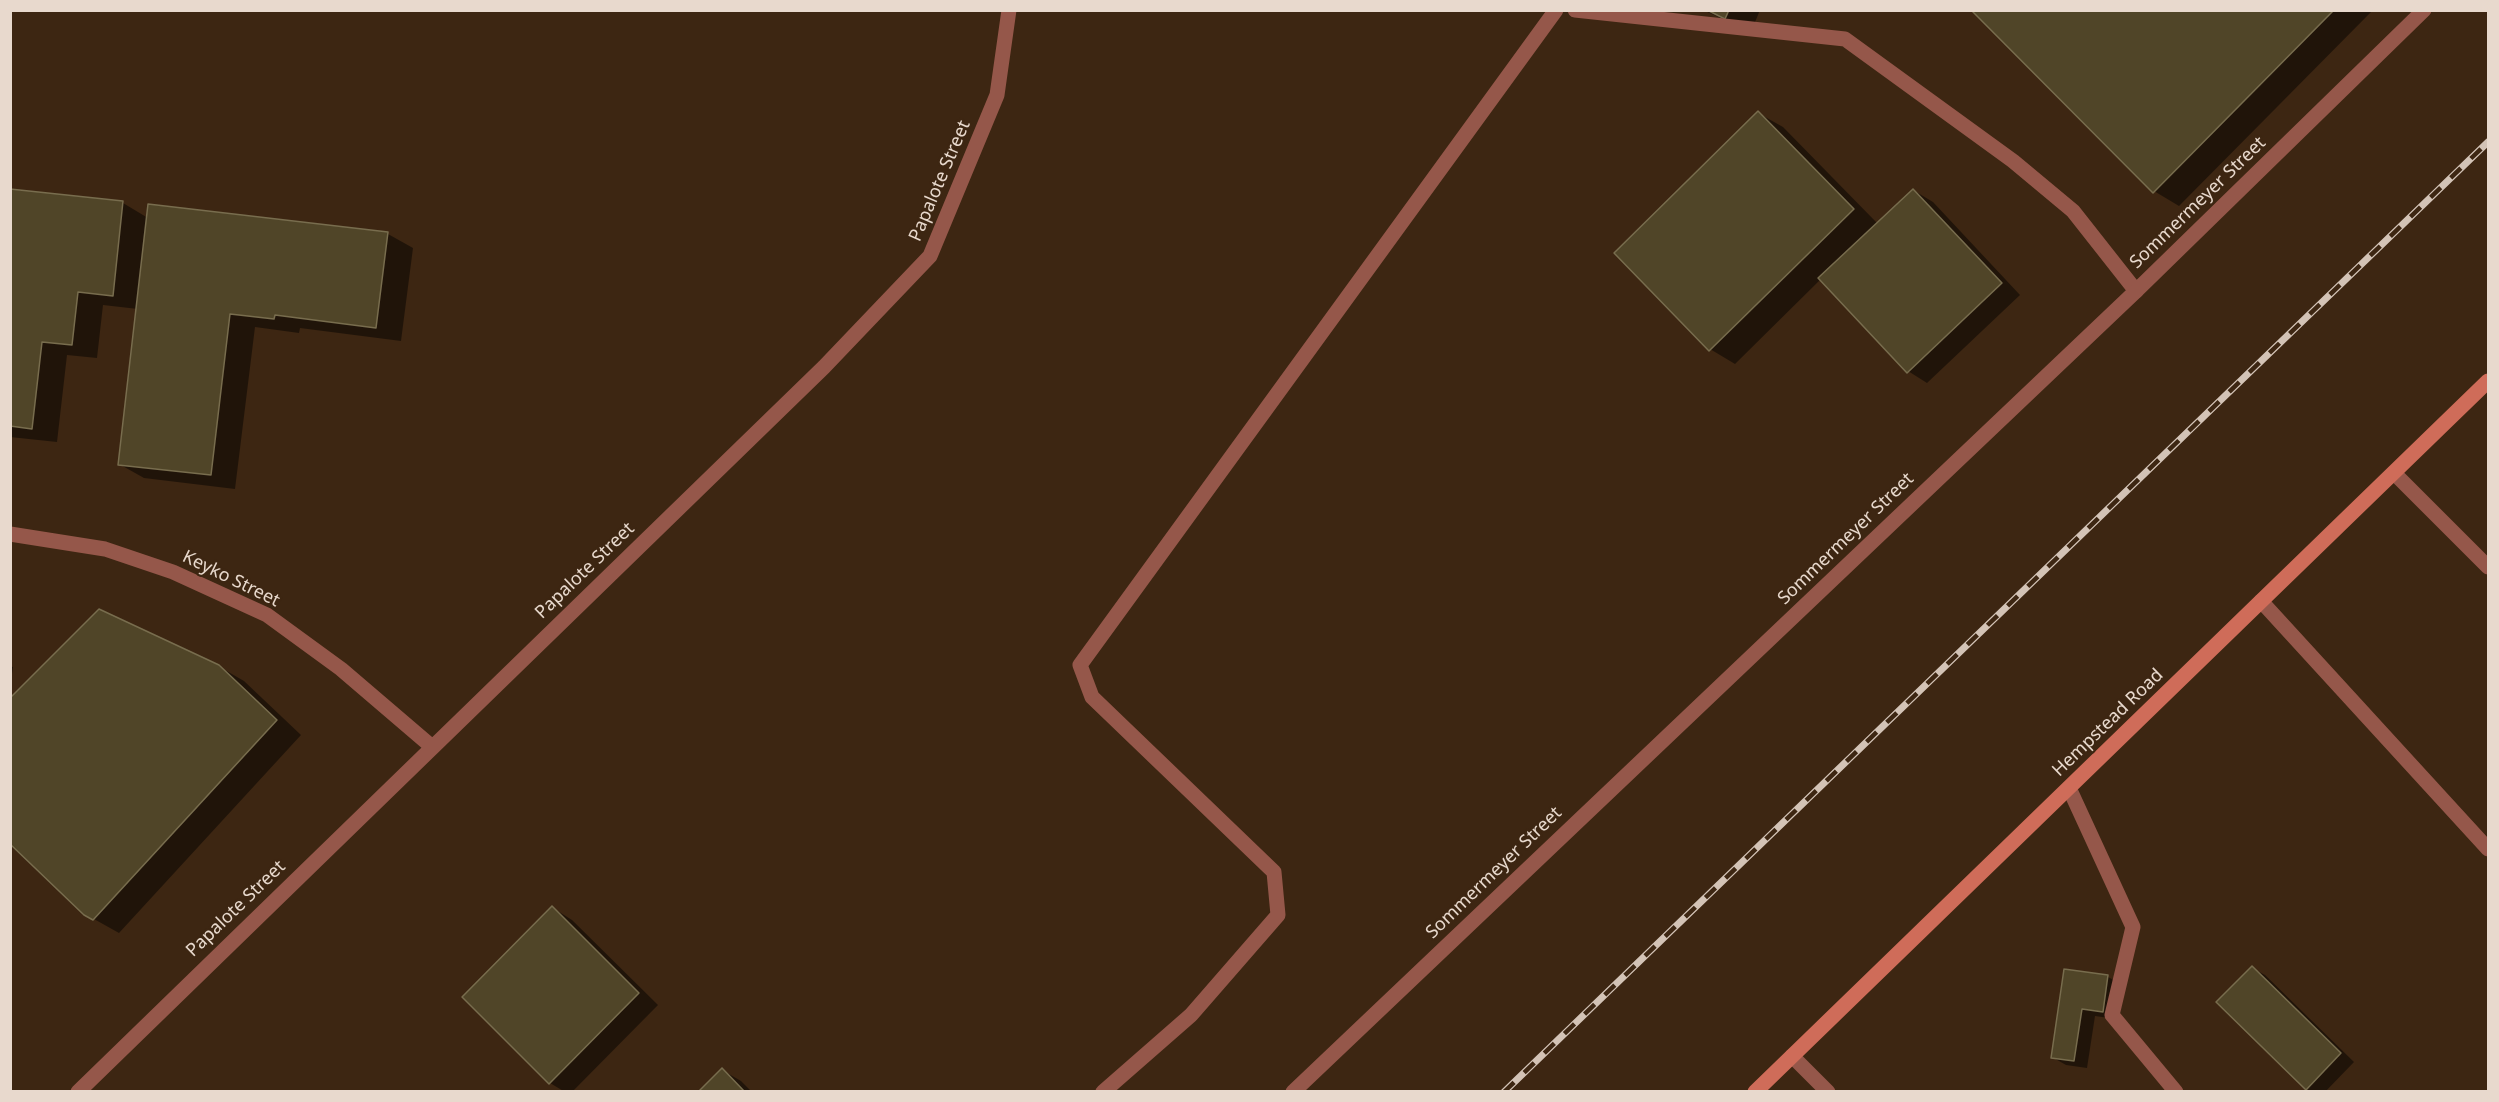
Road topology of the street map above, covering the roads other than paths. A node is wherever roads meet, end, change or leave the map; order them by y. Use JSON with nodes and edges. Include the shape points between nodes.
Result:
{"nodes":[{"id":1,"x":1009,"y":10,"type":"edge"},
{"id":2,"x":1556,"y":10,"type":"edge"},
{"id":3,"x":1575,"y":10,"type":"edge"},
{"id":4,"x":2424,"y":10,"type":"edge"},
{"id":5,"x":2136,"y":291,"type":"junction"},
{"id":6,"x":2488,"y":381,"type":"edge"},
{"id":7,"x":2394,"y":473,"type":"junction"},
{"id":8,"x":10,"y":534,"type":"edge"},
{"id":9,"x":2488,"y":567,"type":"edge"},
{"id":10,"x":2261,"y":601,"type":"junction"},
{"id":11,"x":431,"y":746,"type":"junction"},
{"id":12,"x":2069,"y":788,"type":"junction"},
{"id":13,"x":2488,"y":849,"type":"edge"},
{"id":14,"x":1792,"y":1056,"type":"junction"},
{"id":15,"x":78,"y":1092,"type":"edge"},
{"id":16,"x":1102,"y":1092,"type":"edge"},
{"id":17,"x":1293,"y":1092,"type":"edge"},
{"id":18,"x":1755,"y":1092,"type":"edge"},
{"id":19,"x":1828,"y":1092,"type":"edge"},
{"id":20,"x":2176,"y":1092,"type":"edge"}],
"edges":[{"from":1,"to":11,"type":"street","name":"Papalote Street","via":[[998,95],[930,256],[824,367]]},
{"from":2,"to":16,"type":"street","via":[[1080,665],[1092,697],[1274,872],[1278,915],[1191,1015]]},
{"from":3,"to":5,"type":"street","via":[[1845,39],[2013,161],[2073,211]]},
{"from":4,"to":5,"type":"street","name":"Sommermeyer Street"},
{"from":5,"to":17,"type":"street","name":"Sommermeyer Street"},
{"from":6,"to":7,"type":"main road","name":"Hempstead Road"},
{"from":7,"to":9,"type":"street"},
{"from":7,"to":10,"type":"main road","name":"Hempstead Road"},
{"from":8,"to":11,"type":"street","name":"Keyko Street","via":[[105,549],[173,572],[267,615],[341,669]]},
{"from":10,"to":12,"type":"main road","name":"Hempstead Road"},
{"from":10,"to":13,"type":"street"},
{"from":11,"to":15,"type":"street","name":"Papalote Street"},
{"from":12,"to":14,"type":"main road","name":"Hempstead Road"},
{"from":12,"to":20,"type":"street","via":[[2133,927],[2112,1015]]},
{"from":14,"to":18,"type":"main road","name":"Hempstead Road"},
{"from":14,"to":19,"type":"street"}]}
